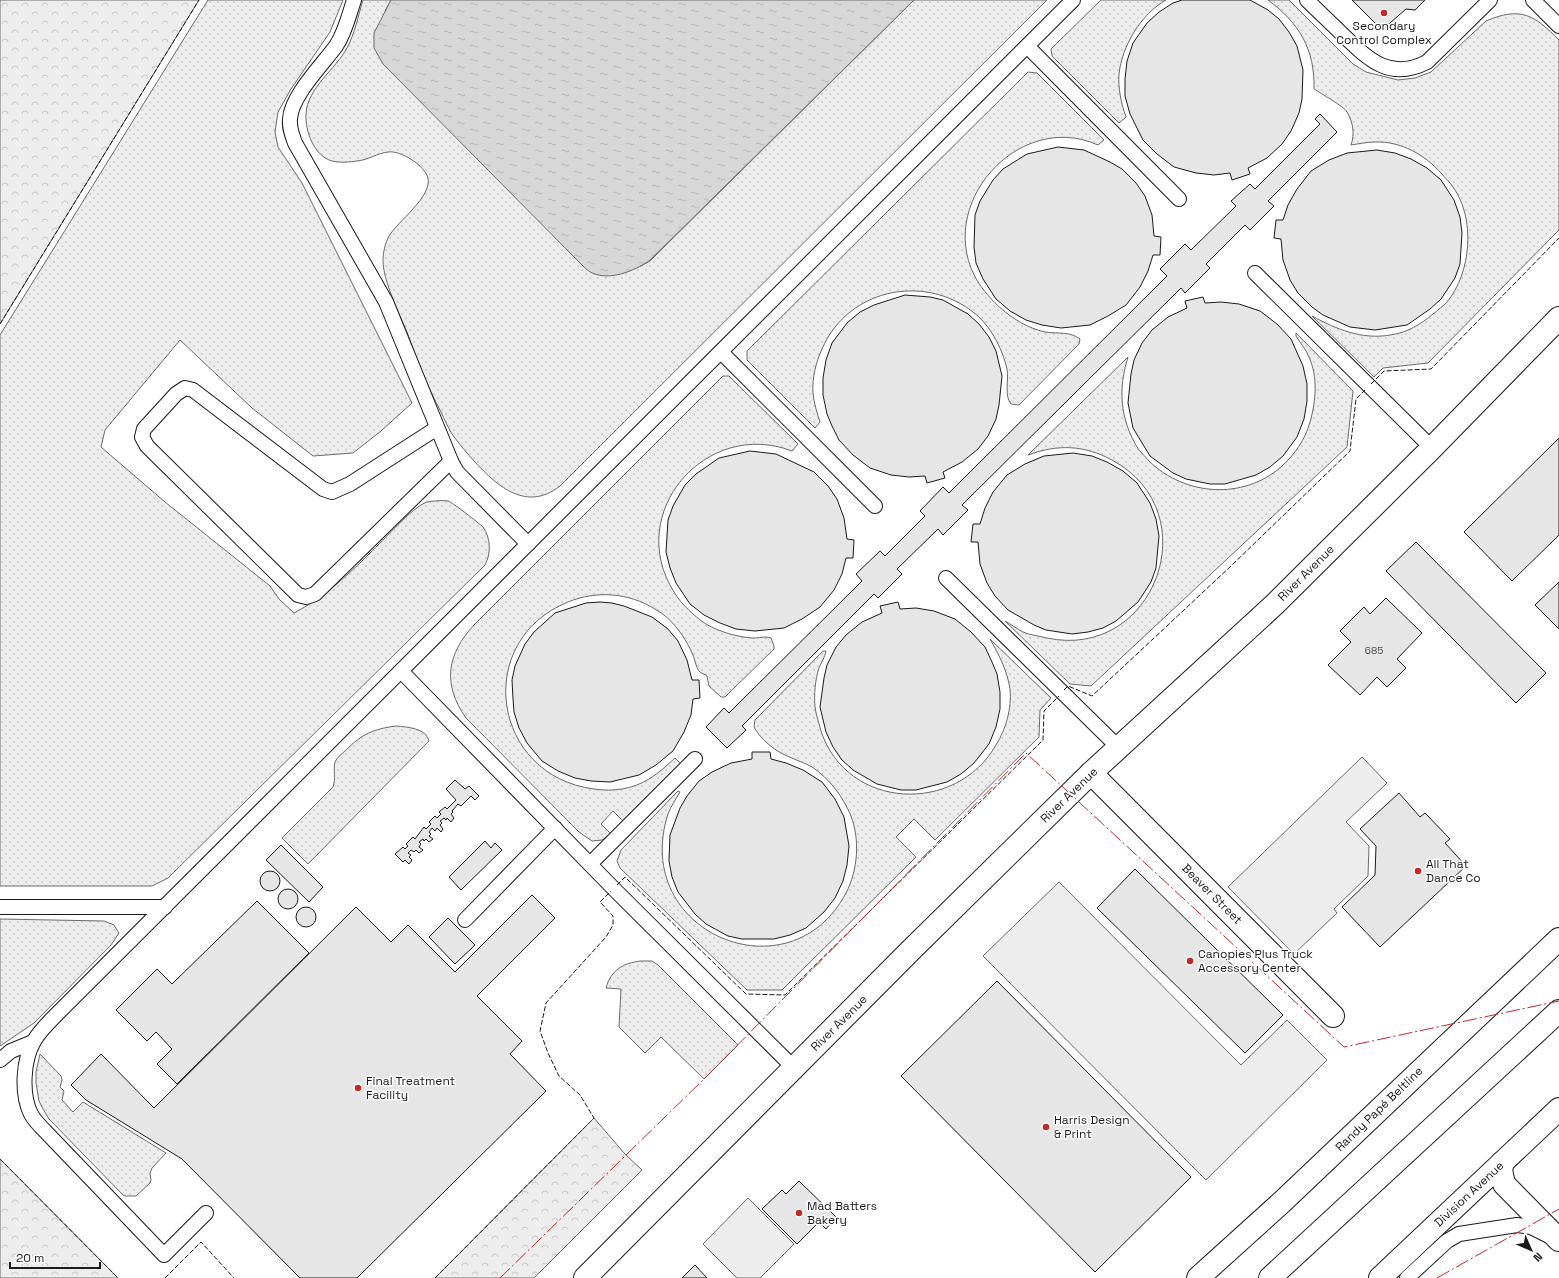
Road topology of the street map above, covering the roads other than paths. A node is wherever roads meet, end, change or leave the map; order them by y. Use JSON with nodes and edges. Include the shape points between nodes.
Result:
{"nodes":[{"id":1,"x":354,"y":0,"type":"edge"},
{"id":2,"x":1073,"y":0,"type":"edge"},
{"id":3,"x":1308,"y":0,"type":"edge"},
{"id":4,"x":1490,"y":0,"type":"edge"},
{"id":5,"x":1533,"y":0,"type":"edge"},
{"id":6,"x":1559,"y":26,"type":"edge"},
{"id":7,"x":1027,"y":46,"type":"junction"},
{"id":8,"x":1179,"y":199,"type":"dead end"},
{"id":9,"x":1255,"y":273,"type":"dead end"},
{"id":10,"x":1559,"y":318,"type":"edge"},
{"id":11,"x":721,"y":352,"type":"junction"},
{"id":12,"x":437,"y":428,"type":"junction"},
{"id":13,"x":1432,"y":448,"type":"junction"},
{"id":14,"x":451,"y":461,"type":"junction"},
{"id":15,"x":875,"y":506,"type":"dead end"},
{"id":16,"x":528,"y":544,"type":"junction"},
{"id":17,"x":946,"y":578,"type":"dead end"},
{"id":18,"x":402,"y":671,"type":"junction"},
{"id":19,"x":1118,"y":747,"type":"junction"},
{"id":20,"x":695,"y":759,"type":"dead end"},
{"id":21,"x":1091,"y":773,"type":"junction"},
{"id":22,"x":555,"y":828,"type":"junction"},
{"id":23,"x":590,"y":864,"type":"junction"},
{"id":24,"x":0,"y":907,"type":"edge"},
{"id":25,"x":165,"y":907,"type":"junction"},
{"id":26,"x":465,"y":920,"type":"dead end"},
{"id":27,"x":1559,"y":939,"type":"edge"},
{"id":28,"x":1559,"y":1011,"type":"edge"},
{"id":29,"x":1333,"y":1016,"type":"dead end"},
{"id":30,"x":33,"y":1042,"type":"junction"},
{"id":31,"x":0,"y":1060,"type":"edge"},
{"id":32,"x":794,"y":1068,"type":"junction"},
{"id":33,"x":1559,"y":1109,"type":"edge"},
{"id":34,"x":1503,"y":1162,"type":"junction"},
{"id":35,"x":206,"y":1214,"type":"dead end"},
{"id":36,"x":1559,"y":1240,"type":"edge"},
{"id":37,"x":1559,"y":1244,"type":"edge"},
{"id":38,"x":585,"y":1278,"type":"edge"},
{"id":39,"x":1198,"y":1278,"type":"edge"},
{"id":40,"x":1270,"y":1278,"type":"edge"},
{"id":41,"x":1380,"y":1278,"type":"edge"},
{"id":42,"x":1407,"y":1278,"type":"edge"}],
"edges":[{"from":1,"to":12,"type":"lane","via":[[337,45],[296,101],[290,117],[290,129],[295,143],[386,302]]},
{"from":2,"to":7,"type":"lane"},
{"from":3,"to":4,"type":"lane","via":[[1364,55],[1384,66],[1405,70],[1427,62]]},
{"from":5,"to":6,"type":"lane"},
{"from":7,"to":8,"type":"lane"},
{"from":7,"to":11,"type":"lane"},
{"from":9,"to":13,"type":"lane"},
{"from":10,"to":13,"type":"main road","name":"River Avenue"},
{"from":11,"to":15,"type":"lane"},
{"from":11,"to":16,"type":"lane"},
{"from":12,"to":14,"type":"lane"},
{"from":12,"to":14,"type":"lane","via":[[350,484],[332,492],[323,489],[193,390],[185,388],[176,394],[144,429],[142,437],[147,446],[298,595],[306,597],[315,594]]},
{"from":13,"to":19,"type":"main road","name":"River Avenue","via":[[1275,604]]},
{"from":14,"to":16,"type":"lane","via":[[457,472]]},
{"from":16,"to":18,"type":"lane"},
{"from":17,"to":19,"type":"lane"},
{"from":18,"to":22,"type":"lane"},
{"from":18,"to":25,"type":"lane"},
{"from":19,"to":21,"type":"main road","name":"River Avenue"},
{"from":20,"to":23,"type":"lane"},
{"from":21,"to":29,"type":"main road","name":"Beaver Street"},
{"from":21,"to":32,"type":"main road","name":"River Avenue"},
{"from":22,"to":23,"type":"lane"},
{"from":22,"to":26,"type":"lane"},
{"from":23,"to":32,"type":"lane"},
{"from":24,"to":25,"type":"lane"},
{"from":25,"to":30,"type":"lane","via":[[54,1017]]},
{"from":27,"to":39,"type":"main road","name":"Randy Papé Beltline","via":[[1282,1202]]},
{"from":28,"to":40,"type":"main road"},
{"from":30,"to":31,"type":"lane","via":[[11,1051]]},
{"from":30,"to":35,"type":"lane","via":[[24,1075],[31,1114],[164,1254]]},
{"from":32,"to":38,"type":"main road","name":"River Avenue"},
{"from":33,"to":34,"type":"main road","name":"Division Avenue"},
{"from":34,"to":36,"type":"main road","via":[[1501,1170],[1504,1184]]},
{"from":34,"to":41,"type":"main road","name":"Division Avenue"},
{"from":37,"to":42,"type":"lane","via":[[1538,1230],[1524,1225],[1466,1232],[1447,1241]]}]}
